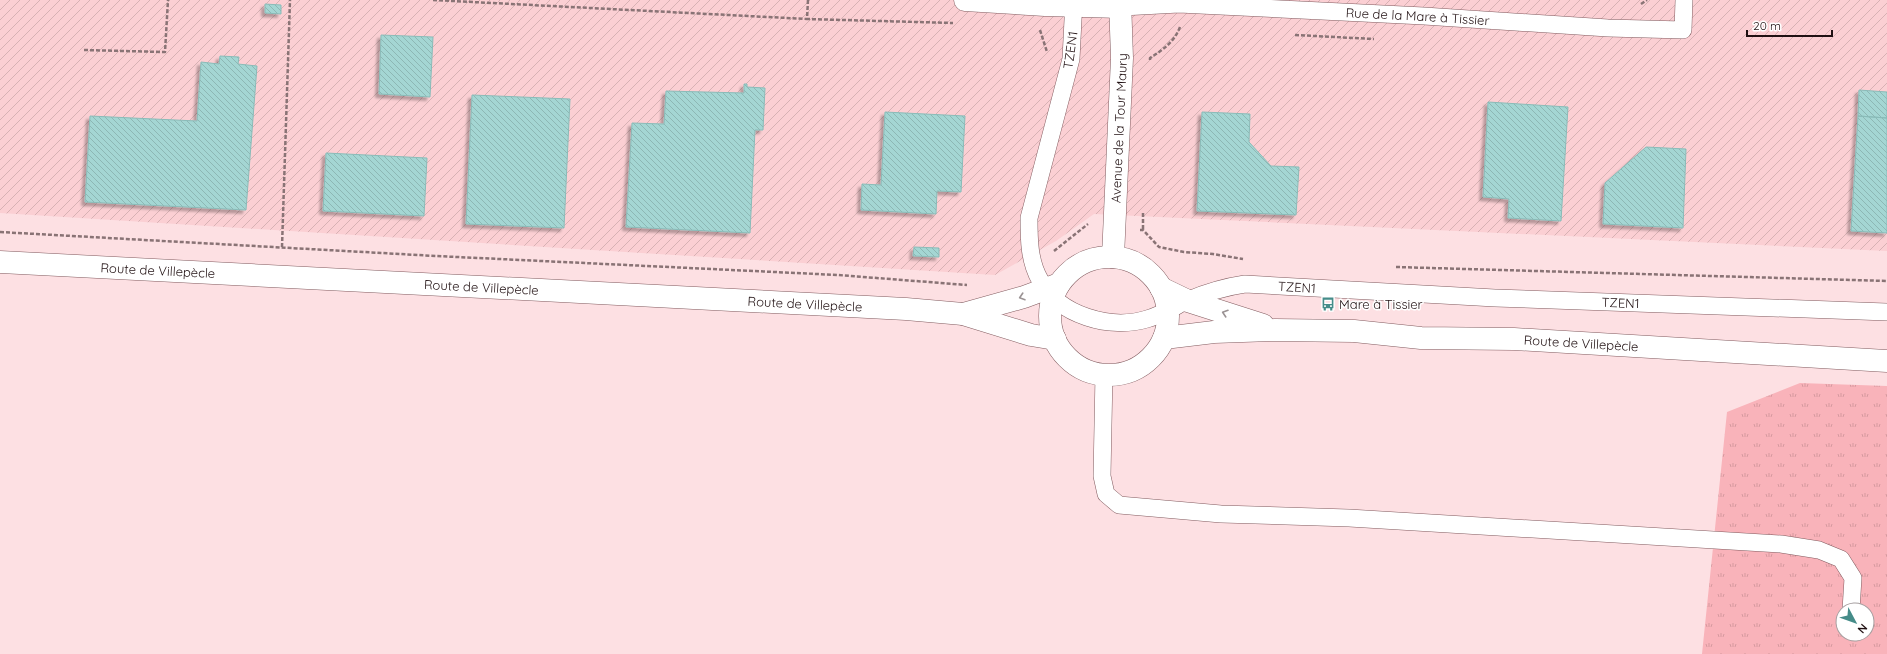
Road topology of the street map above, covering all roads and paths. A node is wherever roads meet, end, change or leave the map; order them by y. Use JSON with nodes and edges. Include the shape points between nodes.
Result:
{"nodes":[{"id":1,"x":168,"y":0,"type":"edge"},
{"id":2,"x":290,"y":0,"type":"edge"},
{"id":3,"x":433,"y":0,"type":"edge"},
{"id":4,"x":808,"y":0,"type":"edge"},
{"id":5,"x":964,"y":0,"type":"edge"},
{"id":6,"x":1684,"y":0,"type":"edge"},
{"id":7,"x":1075,"y":3,"type":"edge"},
{"id":8,"x":1121,"y":4,"type":"edge"},
{"id":9,"x":1179,"y":4,"type":"junction"},
{"id":10,"x":807,"y":19,"type":"junction"},
{"id":11,"x":955,"y":24,"type":"dead end"},
{"id":12,"x":84,"y":50,"type":"dead end"},
{"id":13,"x":1150,"y":65,"type":"dead end"},
{"id":14,"x":1143,"y":210,"type":"dead end"},
{"id":15,"x":1143,"y":230,"type":"dead end"},
{"id":16,"x":0,"y":232,"type":"edge"},
{"id":17,"x":282,"y":247,"type":"junction"},
{"id":18,"x":1113,"y":257,"type":"junction"},
{"id":19,"x":0,"y":262,"type":"edge"},
{"id":20,"x":1393,"y":267,"type":"dead end"},
{"id":21,"x":1887,"y":281,"type":"edge"},
{"id":22,"x":973,"y":285,"type":"dead end"},
{"id":23,"x":1161,"y":288,"type":"junction"},
{"id":24,"x":1053,"y":290,"type":"junction"},
{"id":25,"x":1188,"y":301,"type":"junction"},
{"id":26,"x":1168,"y":310,"type":"junction"},
{"id":27,"x":1887,"y":312,"type":"edge"},
{"id":28,"x":963,"y":314,"type":"junction"},
{"id":29,"x":1275,"y":330,"type":"junction"},
{"id":30,"x":1164,"y":338,"type":"junction"},
{"id":31,"x":1055,"y":339,"type":"junction"},
{"id":32,"x":1887,"y":361,"type":"edge"},
{"id":33,"x":1104,"y":374,"type":"junction"},
{"id":34,"x":1852,"y":602,"type":"edge"}],
"edges":[{"from":1,"to":12,"type":"path","via":[[165,52]]},
{"from":2,"to":17,"type":"path"},
{"from":3,"to":10,"type":"path"},
{"from":4,"to":10,"type":"path"},
{"from":5,"to":7,"type":"main road"},
{"from":6,"to":9,"type":"lane","name":"Rue de la Mare à Tissier","via":[[1683,30]]},
{"from":7,"to":8,"type":"main road"},
{"from":7,"to":24,"type":"lane","name":"TZEN1","via":[[1071,59],[1030,218],[1034,265]]},
{"from":8,"to":9,"type":"lane","name":"Rue de la Mare à Tissier"},
{"from":8,"to":18,"type":"main road","name":"Avenue de la Tour Maury","via":[[1122,58]]},
{"from":9,"to":13,"type":"path","via":[[1181,25],[1175,39],[1150,58]]},
{"from":10,"to":11,"type":"path"},
{"from":14,"to":15,"type":"path"},
{"from":16,"to":17,"type":"path"},
{"from":17,"to":22,"type":"path","via":[[838,275]]},
{"from":18,"to":23,"type":"main road","via":[[1132,261],[1149,272]]},
{"from":18,"to":24,"type":"main road","via":[[1083,263],[1069,272]]},
{"from":19,"to":28,"type":"main road","name":"Route de Villepècle"},
{"from":20,"to":21,"type":"path"},
{"from":23,"to":25,"type":"main road","name":"Route de Villepècle"},
{"from":23,"to":26,"type":"main road"},
{"from":24,"to":26,"type":"lane","name":"TZEN1","via":[[1067,307],[1104,322],[1120,323],[1148,319]]},
{"from":24,"to":28,"type":"main road","name":"Route de Villepècle","one_way":true},
{"from":24,"to":31,"type":"main road","via":[[1051,325]]},
{"from":25,"to":26,"type":"lane","name":"TZEN1"},
{"from":25,"to":27,"type":"lane","name":"TZEN1","via":[[1216,290],[1245,284],[1495,298]]},
{"from":29,"to":25,"type":"main road","name":"Route de Villepècle","one_way":true},
{"from":26,"to":30,"type":"main road"},
{"from":28,"to":31,"type":"main road","name":"Route de Villepècle","via":[[1031,335]]},
{"from":29,"to":30,"type":"main road","name":"Route de Villepècle","via":[[1214,332]]},
{"from":29,"to":32,"type":"main road","name":"Route de Villepècle","via":[[1354,331],[1421,338],[1514,340]]},
{"from":30,"to":33,"type":"main road","via":[[1154,354],[1140,366],[1123,373]]},
{"from":31,"to":33,"type":"main road","via":[[1063,353],[1075,363],[1089,371]]},
{"from":33,"to":34,"type":"lane","via":[[1102,476],[1106,494],[1119,505],[1221,514],[1349,518],[1780,544],[1819,550],[1841,560],[1853,578]]}]}
